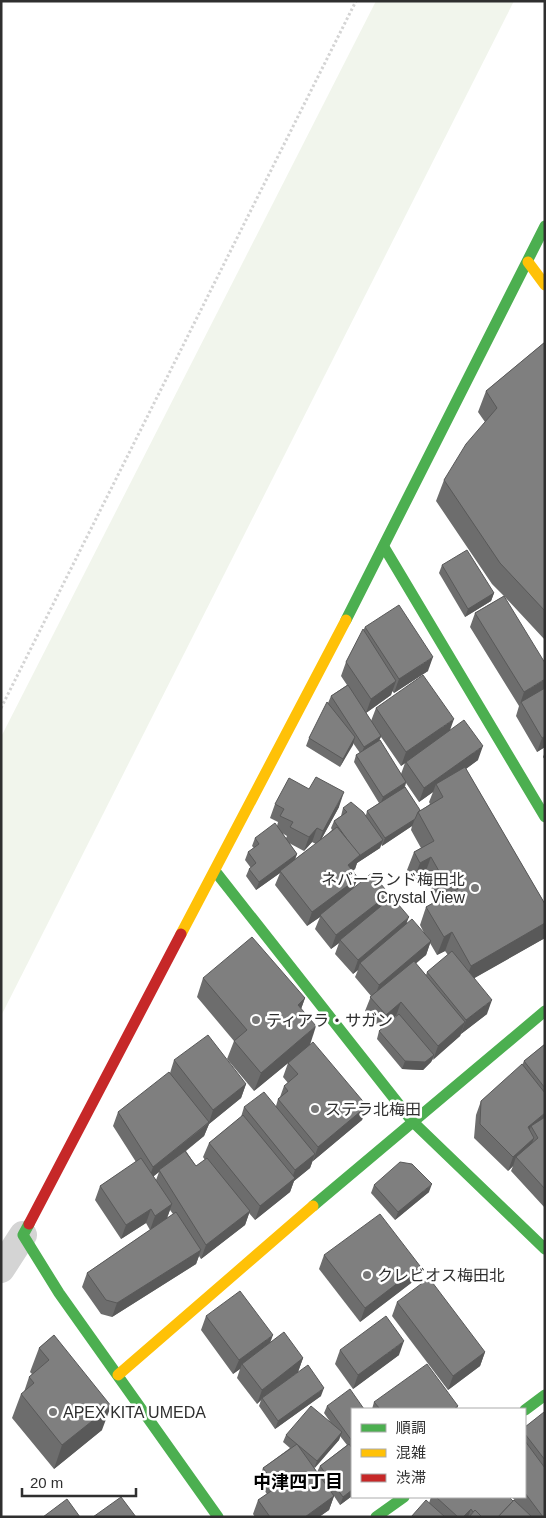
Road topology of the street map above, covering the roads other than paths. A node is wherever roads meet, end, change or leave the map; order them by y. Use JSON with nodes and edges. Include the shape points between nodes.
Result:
{"nodes":[{"id":1,"x":545,"y":226,"type":"edge"},
{"id":2,"x":528,"y":262,"type":"junction"},
{"id":3,"x":545,"y":285,"type":"edge"},
{"id":4,"x":384,"y":547,"type":"junction"},
{"id":5,"x":545,"y":817,"type":"edge"},
{"id":6,"x":215,"y":872,"type":"junction"},
{"id":7,"x":545,"y":1011,"type":"edge"},
{"id":8,"x":412,"y":1121,"type":"junction"},
{"id":9,"x":23,"y":1235,"type":"junction"},
{"id":10,"x":545,"y":1250,"type":"edge"},
{"id":11,"x":1,"y":1269,"type":"edge"},
{"id":12,"x":118,"y":1375,"type":"junction"},
{"id":13,"x":545,"y":1396,"type":"edge"},
{"id":14,"x":526,"y":1409,"type":"edge"},
{"id":15,"x":403,"y":1498,"type":"edge"},
{"id":16,"x":218,"y":1517,"type":"edge"},
{"id":17,"x":376,"y":1517,"type":"edge"}],
"edges":[{"from":1,"to":2,"type":"street"},
{"from":2,"to":3,"type":"street"},
{"from":2,"to":4,"type":"street"},
{"from":4,"to":5,"type":"street"},
{"from":4,"to":6,"type":"street"},
{"from":6,"to":8,"type":"street"},
{"from":6,"to":9,"type":"street"},
{"from":7,"to":8,"type":"street"},
{"from":8,"to":10,"type":"street"},
{"from":8,"to":12,"type":"street"},
{"from":9,"to":11,"type":"street"},
{"from":9,"to":12,"type":"street","via":[[59,1293]]},
{"from":12,"to":16,"type":"street"},
{"from":13,"to":14,"type":"street"},
{"from":15,"to":17,"type":"street"}]}
